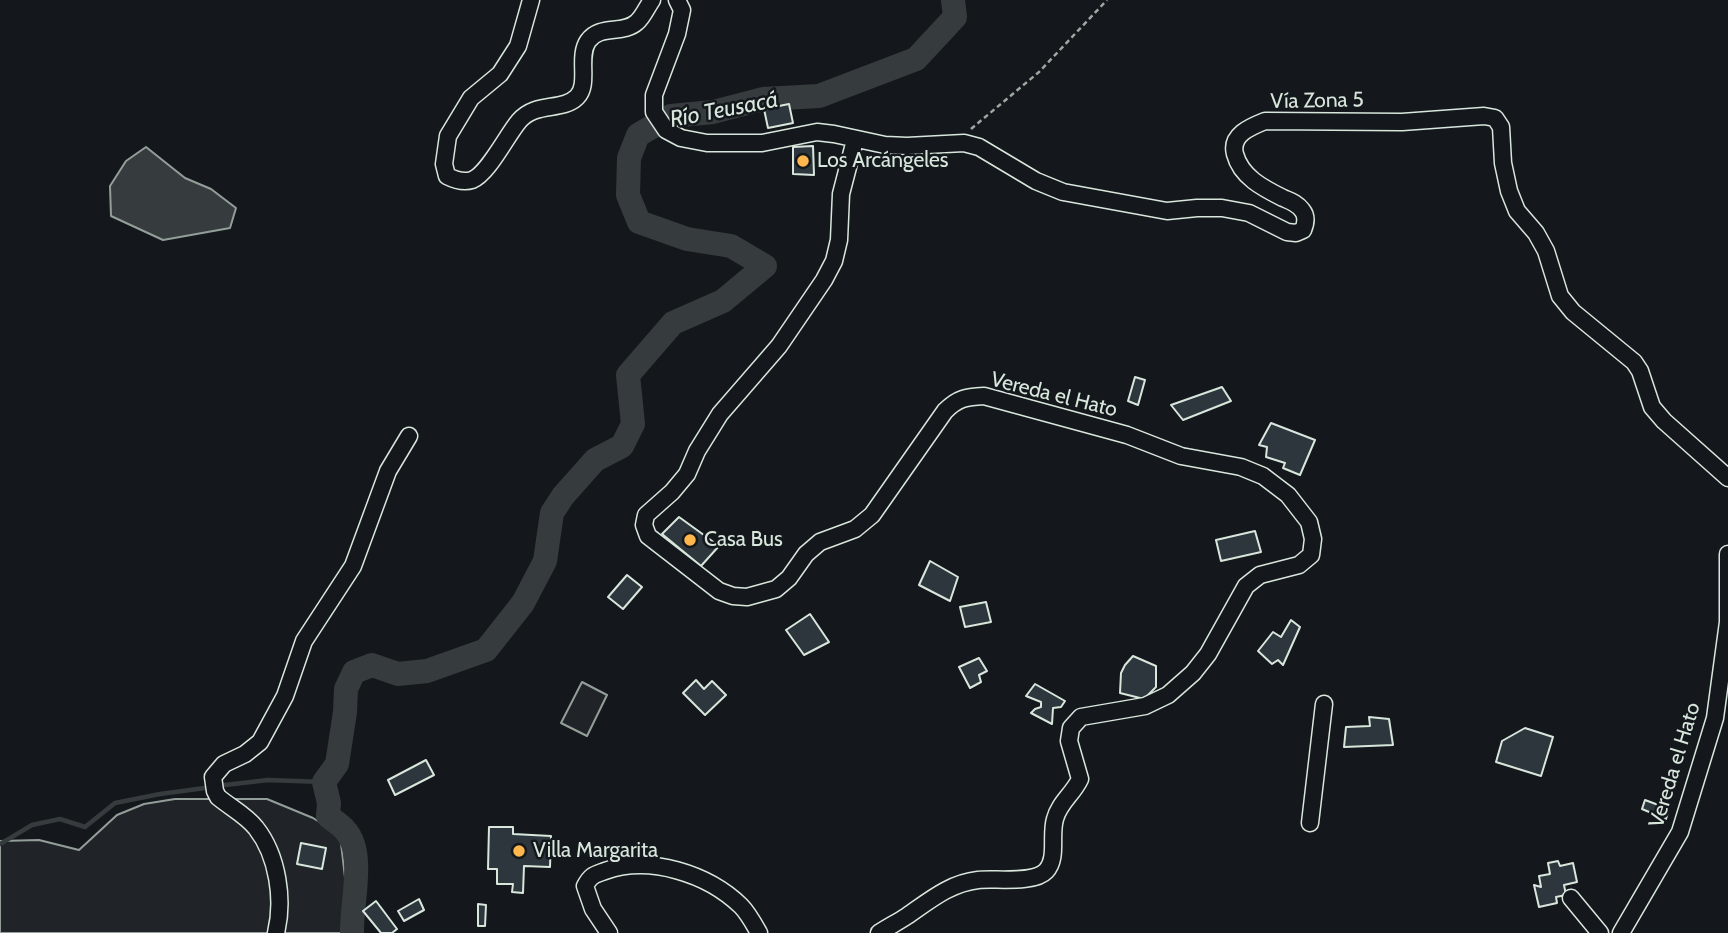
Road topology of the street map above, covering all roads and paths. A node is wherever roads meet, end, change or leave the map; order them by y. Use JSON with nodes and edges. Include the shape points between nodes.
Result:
{"nodes":[{"id":1,"x":531,"y":0,"type":"edge"},
{"id":2,"x":652,"y":0,"type":"edge"},
{"id":3,"x":677,"y":0,"type":"edge"},
{"id":4,"x":1107,"y":0,"type":"edge"},
{"id":5,"x":855,"y":140,"type":"junction"},
{"id":6,"x":952,"y":144,"type":"junction"},
{"id":7,"x":409,"y":436,"type":"dead end"},
{"id":8,"x":1728,"y":478,"type":"edge"},
{"id":9,"x":1728,"y":554,"type":"edge"},
{"id":10,"x":1324,"y":704,"type":"dead end"},
{"id":11,"x":1310,"y":824,"type":"dead end"},
{"id":12,"x":1570,"y":898,"type":"dead end"},
{"id":13,"x":276,"y":933,"type":"edge"},
{"id":14,"x":609,"y":933,"type":"edge"},
{"id":15,"x":759,"y":933,"type":"edge"},
{"id":16,"x":879,"y":933,"type":"edge"},
{"id":17,"x":1600,"y":933,"type":"edge"},
{"id":18,"x":1621,"y":933,"type":"edge"}],
"edges":[{"from":1,"to":2,"type":"street","via":[[518,46],[500,74],[471,97],[448,136],[444,164],[447,176],[459,182],[473,180],[482,172],[519,120],[532,110],[564,105],[576,97],[583,85],[587,42],[599,31],[637,22]]},
{"from":3,"to":5,"type":"street","name":"Vía Zona 5","via":[[682,10],[680,22],[654,95],[654,112],[666,130],[707,143],[762,143],[817,132]]},
{"from":4,"to":6,"type":"path","via":[[1039,72]]},
{"from":5,"to":6,"type":"street","name":"Vía Zona 5","via":[[896,146]]},
{"from":5,"to":16,"type":"street","name":"Vereda el Hato","via":[[841,194],[834,261],[779,346],[720,414],[687,474],[646,515],[648,536],[719,591],[747,597],[776,589],[820,542],[855,528],[872,515],[954,402],[984,396],[1126,435],[1181,456],[1241,467],[1289,495],[1309,522],[1314,539],[1311,555],[1299,565],[1260,575],[1245,586],[1208,654],[1168,695],[1145,706],[1082,717],[1071,728],[1069,741],[1080,779],[1056,814],[1052,861],[1045,873],[1034,878],[976,880],[948,888]]},
{"from":6,"to":8,"type":"street","name":"Vía Zona 5","via":[[979,147],[1063,192],[1167,211],[1222,208],[1249,213],[1296,233],[1306,223],[1304,212],[1265,189],[1238,163],[1237,137],[1250,127],[1265,121],[1495,118],[1501,127],[1509,191],[1517,211],[1546,251],[1560,296],[1634,362],[1652,407]]},
{"from":7,"to":13,"type":"street","via":[[388,471],[353,566],[304,641],[285,696],[260,742],[224,764],[214,777],[218,797],[255,827],[274,863],[280,919]]},
{"from":9,"to":18,"type":"street","name":"Vereda el Hato","via":[[1728,622],[1715,718],[1680,832]]},
{"from":10,"to":11,"type":"street"},
{"from":12,"to":17,"type":"street"},
{"from":14,"to":15,"type":"street","via":[[584,886],[590,877],[637,865],[697,878],[742,907]]}]}
